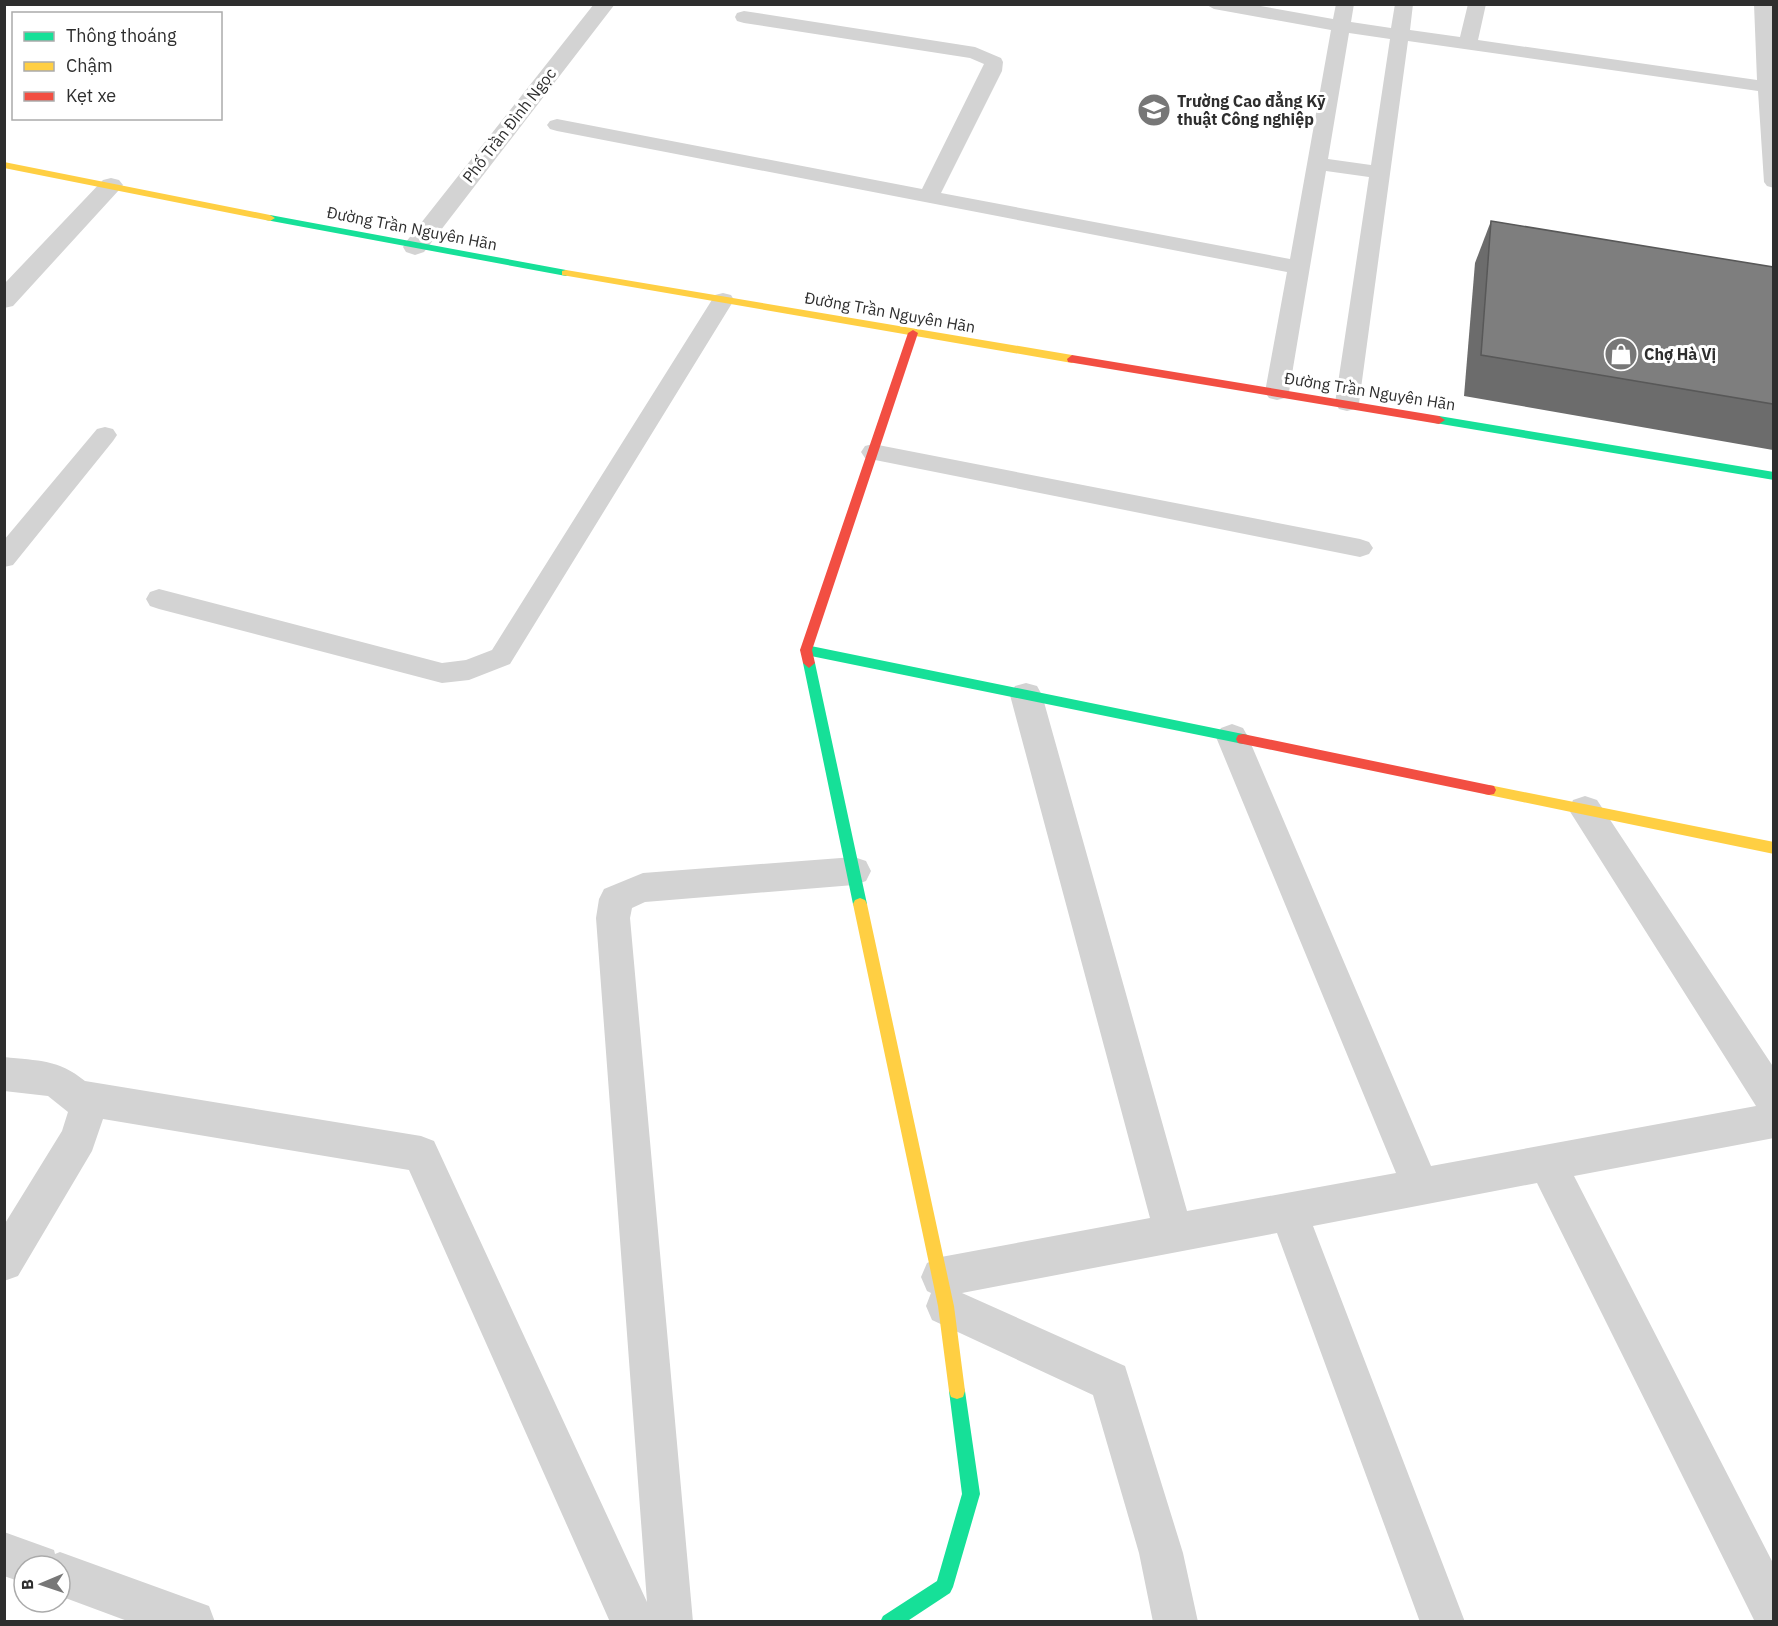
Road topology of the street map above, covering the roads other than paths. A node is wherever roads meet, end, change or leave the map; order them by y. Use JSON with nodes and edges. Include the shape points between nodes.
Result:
{"nodes":[{"id":1,"x":605,"y":4,"type":"edge"},
{"id":2,"x":1214,"y":4,"type":"edge"},
{"id":3,"x":1345,"y":4,"type":"edge"},
{"id":4,"x":1404,"y":4,"type":"edge"},
{"id":5,"x":1477,"y":4,"type":"edge"},
{"id":6,"x":1763,"y":4,"type":"edge"},
{"id":7,"x":744,"y":17,"type":"dead end"},
{"id":8,"x":1341,"y":26,"type":"junction"},
{"id":9,"x":1399,"y":34,"type":"junction"},
{"id":10,"x":1468,"y":44,"type":"junction"},
{"id":11,"x":1767,"y":87,"type":"junction"},
{"id":12,"x":557,"y":125,"type":"dead end"},
{"id":13,"x":1318,"y":164,"type":"junction"},
{"id":14,"x":4,"y":165,"type":"edge"},
{"id":15,"x":1379,"y":172,"type":"junction"},
{"id":16,"x":1773,"y":182,"type":"edge"},
{"id":17,"x":111,"y":184,"type":"junction"},
{"id":18,"x":928,"y":198,"type":"junction"},
{"id":19,"x":415,"y":247,"type":"junction"},
{"id":20,"x":1300,"y":268,"type":"junction"},
{"id":21,"x":4,"y":300,"type":"edge"},
{"id":22,"x":723,"y":300,"type":"junction"},
{"id":23,"x":913,"y":333,"type":"junction"},
{"id":24,"x":1277,"y":392,"type":"junction"},
{"id":25,"x":1347,"y":403,"type":"junction"},
{"id":26,"x":105,"y":435,"type":"dead end"},
{"id":27,"x":873,"y":452,"type":"junction"},
{"id":28,"x":1773,"y":476,"type":"edge"},
{"id":29,"x":1360,"y":548,"type":"dead end"},
{"id":30,"x":4,"y":558,"type":"edge"},
{"id":31,"x":159,"y":599,"type":"dead end"},
{"id":32,"x":806,"y":651,"type":"junction"},
{"id":33,"x":1026,"y":695,"type":"junction"},
{"id":34,"x":1232,"y":737,"type":"junction"},
{"id":35,"x":1585,"y":810,"type":"junction"},
{"id":36,"x":1773,"y":848,"type":"edge"},
{"id":37,"x":854,"y":871,"type":"junction"},
{"id":38,"x":4,"y":1074,"type":"edge"},
{"id":39,"x":77,"y":1097,"type":"junction"},
{"id":40,"x":1773,"y":1101,"type":"edge"},
{"id":41,"x":1773,"y":1120,"type":"edge"},
{"id":42,"x":1547,"y":1162,"type":"junction"},
{"id":43,"x":1420,"y":1185,"type":"junction"},
{"id":44,"x":1288,"y":1210,"type":"junction"},
{"id":45,"x":1173,"y":1232,"type":"junction"},
{"id":46,"x":4,"y":1262,"type":"edge"},
{"id":47,"x":943,"y":1292,"type":"junction"},
{"id":48,"x":72,"y":1578,"type":"edge"},
{"id":49,"x":1773,"y":1612,"type":"edge"},
{"id":50,"x":193,"y":1622,"type":"edge"},
{"id":51,"x":633,"y":1622,"type":"edge"},
{"id":52,"x":670,"y":1622,"type":"edge"},
{"id":53,"x":890,"y":1622,"type":"edge"},
{"id":54,"x":1176,"y":1622,"type":"edge"},
{"id":55,"x":1443,"y":1622,"type":"edge"}],
"edges":[{"from":1,"to":19,"type":"street","name":"Phố Trần Đình Ngọc"},
{"from":2,"to":8,"type":"lane"},
{"from":3,"to":8,"type":"lane"},
{"from":4,"to":9,"type":"lane"},
{"from":5,"to":10,"type":"lane"},
{"from":6,"to":11,"type":"lane"},
{"from":7,"to":18,"type":"lane","via":[[975,53],[994,62]]},
{"from":8,"to":9,"type":"lane"},
{"from":8,"to":13,"type":"lane"},
{"from":9,"to":10,"type":"lane"},
{"from":9,"to":15,"type":"lane"},
{"from":10,"to":11,"type":"lane"},
{"from":11,"to":16,"type":"lane"},
{"from":12,"to":18,"type":"lane"},
{"from":13,"to":15,"type":"lane"},
{"from":13,"to":20,"type":"lane"},
{"from":14,"to":17,"type":"street","name":"Đường Trần Nguyên Hãn"},
{"from":15,"to":25,"type":"lane"},
{"from":17,"to":19,"type":"street","name":"Đường Trần Nguyên Hãn"},
{"from":17,"to":21,"type":"street"},
{"from":18,"to":20,"type":"lane"},
{"from":19,"to":22,"type":"street","name":"Đường Trần Nguyên Hãn"},
{"from":20,"to":24,"type":"lane"},
{"from":22,"to":23,"type":"street","name":"Đường Trần Nguyên Hãn"},
{"from":22,"to":31,"type":"lane","via":[[501,657],[469,670],[442,673]]},
{"from":23,"to":24,"type":"street","name":"Đường Trần Nguyên Hãn"},
{"from":23,"to":27,"type":"street"},
{"from":24,"to":25,"type":"street","name":"Đường Trần Nguyên Hãn"},
{"from":25,"to":28,"type":"street","name":"Đường Trần Nguyên Hãn"},
{"from":26,"to":30,"type":"lane"},
{"from":27,"to":29,"type":"lane"},
{"from":27,"to":32,"type":"street"},
{"from":32,"to":33,"type":"street"},
{"from":32,"to":37,"type":"street"},
{"from":33,"to":34,"type":"street"},
{"from":33,"to":45,"type":"street"},
{"from":34,"to":35,"type":"street"},
{"from":34,"to":43,"type":"street"},
{"from":35,"to":36,"type":"street"},
{"from":35,"to":40,"type":"street"},
{"from":37,"to":47,"type":"street"},
{"from":37,"to":52,"type":"street","via":[[643,888],[615,899],[614,930]]},
{"from":38,"to":39,"type":"street","via":[[56,1080]]},
{"from":39,"to":46,"type":"street","via":[[88,1106],[80,1138]]},
{"from":39,"to":51,"type":"street","via":[[421,1154]]},
{"from":41,"to":42,"type":"street"},
{"from":42,"to":43,"type":"street"},
{"from":42,"to":49,"type":"street"},
{"from":43,"to":44,"type":"street"},
{"from":44,"to":45,"type":"street"},
{"from":44,"to":55,"type":"street"},
{"from":45,"to":47,"type":"street"},
{"from":47,"to":53,"type":"street","via":[[971,1494],[944,1587]]},
{"from":47,"to":54,"type":"street","via":[[1110,1381],[1161,1553]]},
{"from":48,"to":50,"type":"street"}]}
